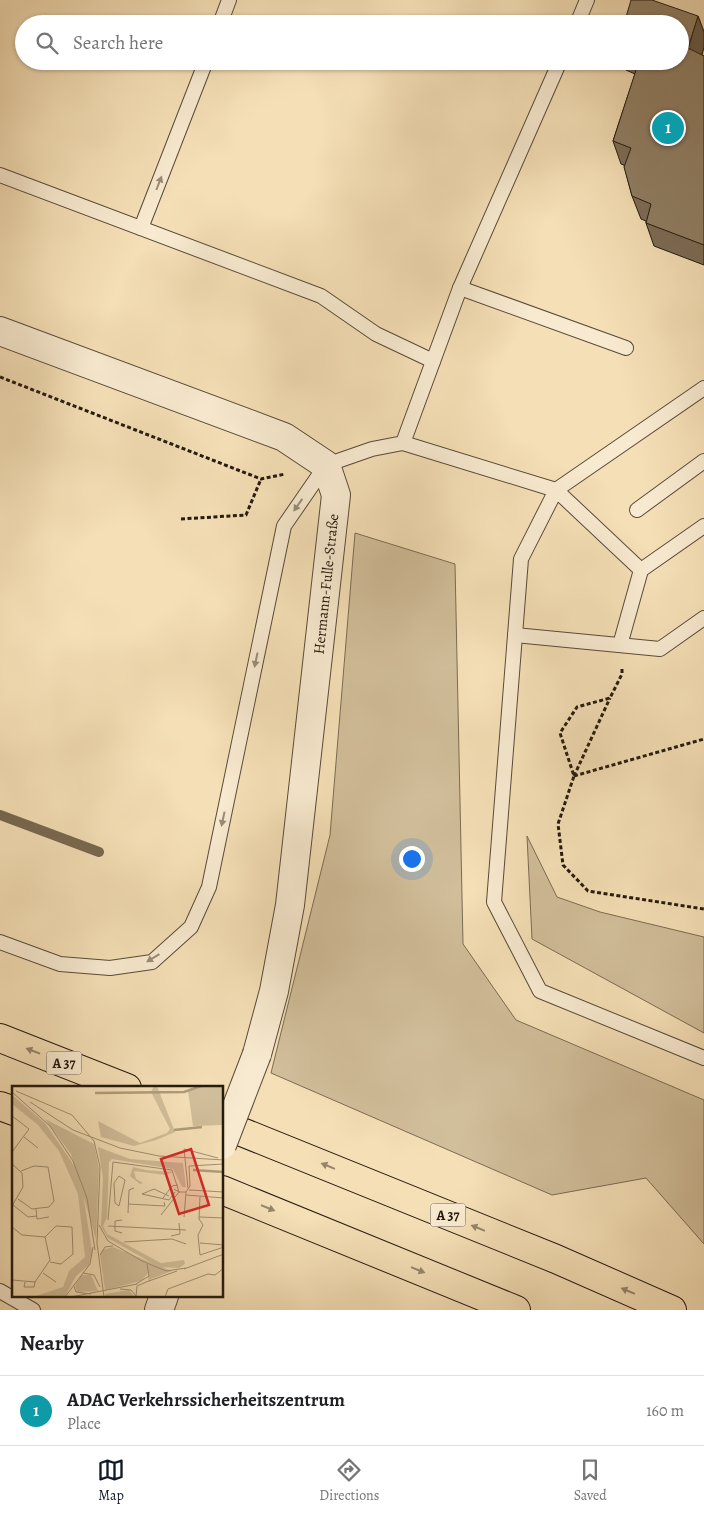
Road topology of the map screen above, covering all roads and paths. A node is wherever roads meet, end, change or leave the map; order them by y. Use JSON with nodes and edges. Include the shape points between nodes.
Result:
{"nodes":[{"id":1,"x":229,"y":0,"type":"edge"},
{"id":2,"x":587,"y":0,"type":"edge"},
{"id":3,"x":223,"y":15,"type":"edge"},
{"id":4,"x":581,"y":15,"type":"edge"},
{"id":5,"x":202,"y":70,"type":"edge"},
{"id":6,"x":556,"y":70,"type":"edge"},
{"id":7,"x":0,"y":175,"type":"edge"},
{"id":8,"x":141,"y":228,"type":"junction"},
{"id":9,"x":460,"y":288,"type":"junction"},
{"id":10,"x":0,"y":330,"type":"edge"},
{"id":11,"x":626,"y":348,"type":"dead end"},
{"id":12,"x":433,"y":361,"type":"junction"},
{"id":13,"x":0,"y":377,"type":"edge"},
{"id":14,"x":704,"y":388,"type":"edge"},
{"id":15,"x":402,"y":443,"type":"junction"},
{"id":16,"x":704,"y":461,"type":"edge"},
{"id":17,"x":326,"y":465,"type":"junction"},
{"id":18,"x":262,"y":479,"type":"junction"},
{"id":19,"x":556,"y":490,"type":"junction"},
{"id":20,"x":637,"y":510,"type":"dead end"},
{"id":21,"x":180,"y":519,"type":"dead end"},
{"id":22,"x":704,"y":526,"type":"edge"},
{"id":23,"x":641,"y":570,"type":"junction"},
{"id":24,"x":704,"y":618,"type":"edge"},
{"id":25,"x":515,"y":635,"type":"junction"},
{"id":26,"x":620,"y":645,"type":"junction"},
{"id":27,"x":610,"y":698,"type":"junction"},
{"id":28,"x":704,"y":739,"type":"edge"},
{"id":29,"x":574,"y":776,"type":"junction"},
{"id":30,"x":704,"y":909,"type":"edge"},
{"id":31,"x":0,"y":942,"type":"edge"},
{"id":32,"x":0,"y":1038,"type":"edge"},
{"id":33,"x":704,"y":1058,"type":"edge"},
{"id":34,"x":122,"y":1086,"type":"edge"},
{"id":35,"x":0,"y":1106,"type":"edge"},
{"id":36,"x":12,"y":1110,"type":"edge"},
{"id":37,"x":224,"y":1125,"type":"edge"},
{"id":38,"x":224,"y":1140,"type":"edge"},
{"id":39,"x":224,"y":1191,"type":"edge"},
{"id":40,"x":0,"y":1291,"type":"edge"},
{"id":41,"x":12,"y":1298,"type":"edge"},
{"id":42,"x":12,"y":1298,"type":"edge"},
{"id":43,"x":163,"y":1298,"type":"edge"},
{"id":44,"x":33,"y":1310,"type":"edge"},
{"id":45,"x":159,"y":1310,"type":"edge"},
{"id":46,"x":516,"y":1310,"type":"edge"},
{"id":47,"x":672,"y":1310,"type":"edge"}],
"edges":[{"from":1,"to":3,"type":"lane"},
{"from":2,"to":4,"type":"lane"},
{"from":8,"to":5,"type":"lane","one_way":true},
{"from":6,"to":9,"type":"lane"},
{"from":7,"to":8,"type":"lane"},
{"from":8,"to":12,"type":"lane","via":[[321,296],[376,334]]},
{"from":9,"to":11,"type":"lane"},
{"from":9,"to":12,"type":"lane"},
{"from":10,"to":17,"type":"street","via":[[284,437]]},
{"from":12,"to":15,"type":"lane"},
{"from":13,"to":18,"type":"path"},
{"from":14,"to":19,"type":"lane"},
{"from":15,"to":17,"type":"lane","via":[[372,449]]},
{"from":15,"to":19,"type":"lane"},
{"from":16,"to":20,"type":"lane"},
{"from":17,"to":18,"type":"path"},
{"from":17,"to":31,"type":"lane","one_way":true,"via":[[284,526],[209,887],[191,928],[152,962],[110,968],[60,964]]},
{"from":17,"to":38,"type":"street","name":"Hermann-Fulle-Straße","bridge":true,"via":[[336,495],[290,905],[274,991],[257,1054]]},
{"from":18,"to":21,"type":"path","via":[[246,515]]},
{"from":19,"to":23,"type":"lane"},
{"from":19,"to":25,"type":"lane","via":[[521,559]]},
{"from":22,"to":23,"type":"lane"},
{"from":23,"to":26,"type":"lane"},
{"from":24,"to":26,"type":"lane","via":[[660,649]]},
{"from":25,"to":26,"type":"lane"},
{"from":25,"to":33,"type":"lane","via":[[494,902],[540,991]]},
{"from":26,"to":27,"type":"path","via":[[622,674]]},
{"from":27,"to":29,"type":"path"},
{"from":27,"to":29,"type":"path","via":[[577,707],[560,733]]},
{"from":28,"to":29,"type":"path"},
{"from":29,"to":30,"type":"path","via":[[558,824],[563,865],[588,891]]},
{"from":34,"to":32,"type":"highway","number":"A 37","one_way":true},
{"from":35,"to":36,"type":"highway"},
{"from":47,"to":37,"type":"highway","number":"A 37","one_way":true},
{"from":39,"to":46,"type":"highway","one_way":true},
{"from":40,"to":41,"type":"lane"},
{"from":42,"to":44,"type":"lane"},
{"from":43,"to":45,"type":"street"}]}
